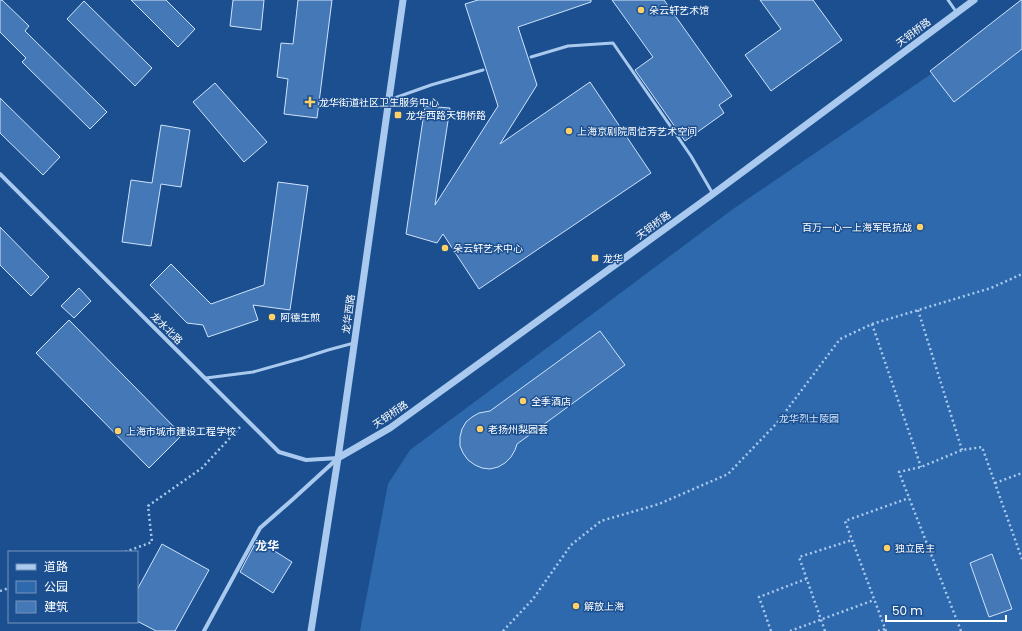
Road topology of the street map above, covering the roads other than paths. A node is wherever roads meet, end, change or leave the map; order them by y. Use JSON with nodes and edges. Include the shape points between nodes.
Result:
{"nodes":[{"id":1,"x":403,"y":0,"type":"edge"},
{"id":2,"x":948,"y":0,"type":"edge"},
{"id":3,"x":974,"y":0,"type":"edge"},
{"id":4,"x":956,"y":13,"type":"junction"},
{"id":5,"x":531,"y":57,"type":"dead end"},
{"id":6,"x":482,"y":70,"type":"dead end"},
{"id":7,"x":389,"y":100,"type":"junction"},
{"id":8,"x":0,"y":174,"type":"edge"},
{"id":9,"x":713,"y":194,"type":"junction"},
{"id":10,"x":354,"y":343,"type":"junction"},
{"id":11,"x":206,"y":378,"type":"junction"},
{"id":12,"x":338,"y":458,"type":"junction"},
{"id":13,"x":204,"y":631,"type":"edge"},
{"id":14,"x":311,"y":631,"type":"edge"}],
"edges":[{"from":1,"to":7,"type":"street","name":"龙华西路"},
{"from":2,"to":4,"type":"lane"},
{"from":3,"to":4,"type":"street","name":"天钥桥路"},
{"from":4,"to":9,"type":"street","name":"天钥桥路"},
{"from":5,"to":9,"type":"lane","via":[[568,46],[613,43],[691,156]]},
{"from":6,"to":7,"type":"lane"},
{"from":7,"to":10,"type":"street","name":"龙华西路"},
{"from":8,"to":11,"type":"street","name":"龙水北路"},
{"from":9,"to":12,"type":"street","name":"天钥桥路","via":[[390,428]]},
{"from":10,"to":11,"type":"lane","via":[[253,372]]},
{"from":10,"to":12,"type":"street","name":"龙华西路"},
{"from":11,"to":12,"type":"street","name":"龙水北路","via":[[279,452],[306,460]]},
{"from":12,"to":13,"type":"street","via":[[260,528]]},
{"from":12,"to":14,"type":"street","name":"龙华西路"}]}
